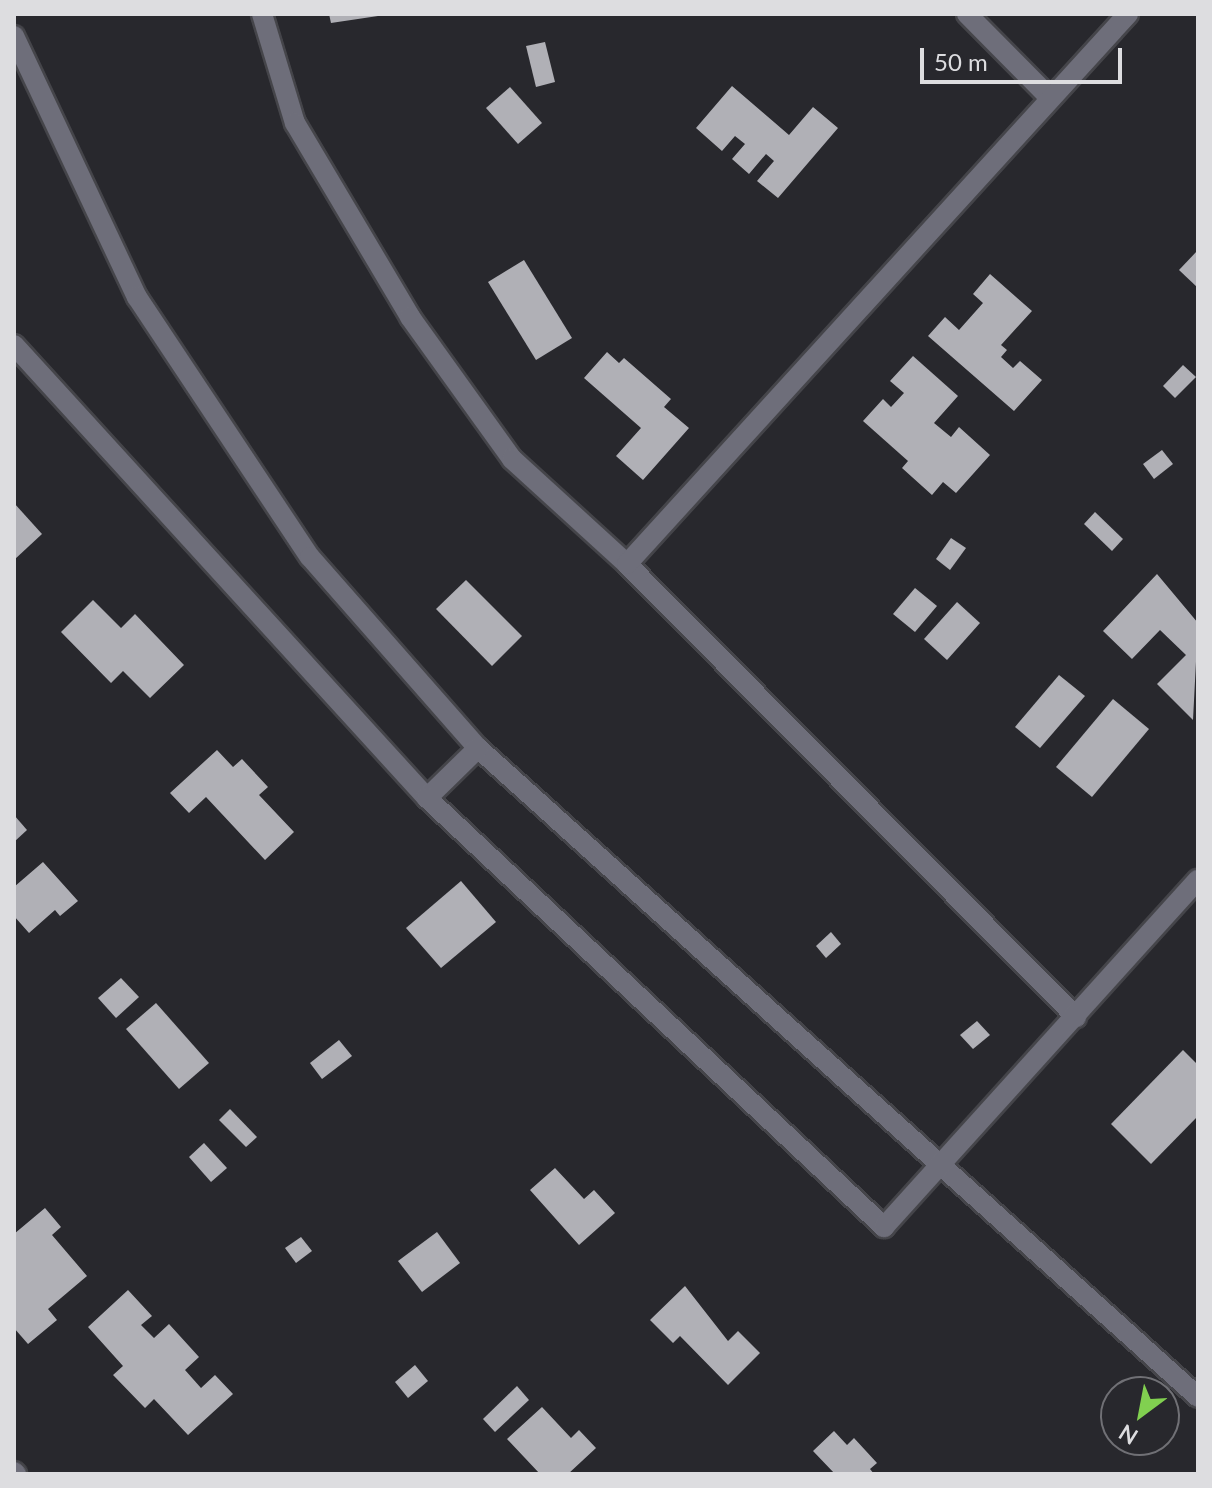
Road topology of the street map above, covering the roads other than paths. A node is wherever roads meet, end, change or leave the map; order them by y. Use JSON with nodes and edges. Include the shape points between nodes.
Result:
{"nodes":[{"id":1,"x":262,"y":14,"type":"edge"},
{"id":2,"x":967,"y":14,"type":"edge"},
{"id":3,"x":1128,"y":14,"type":"edge"},
{"id":4,"x":14,"y":36,"type":"edge"},
{"id":5,"x":1050,"y":98,"type":"junction"},
{"id":6,"x":14,"y":345,"type":"edge"},
{"id":7,"x":627,"y":564,"type":"junction"},
{"id":8,"x":478,"y":748,"type":"junction"},
{"id":9,"x":427,"y":798,"type":"junction"},
{"id":10,"x":1198,"y":880,"type":"edge"},
{"id":11,"x":1076,"y":1017,"type":"junction"},
{"id":12,"x":939,"y":1164,"type":"junction"},
{"id":13,"x":1198,"y":1397,"type":"edge"}],
"edges":[{"from":1,"to":7,"type":"street","via":[[295,123],[410,317],[512,459]]},
{"from":2,"to":5,"type":"street"},
{"from":3,"to":5,"type":"street"},
{"from":4,"to":8,"type":"street","via":[[137,297],[310,557]]},
{"from":5,"to":7,"type":"street"},
{"from":6,"to":9,"type":"street"},
{"from":7,"to":11,"type":"street"},
{"from":8,"to":9,"type":"street"},
{"from":8,"to":12,"type":"street"},
{"from":9,"to":12,"type":"street","via":[[884,1227]]},
{"from":10,"to":11,"type":"street"},
{"from":11,"to":12,"type":"street"},
{"from":12,"to":13,"type":"street"}]}
